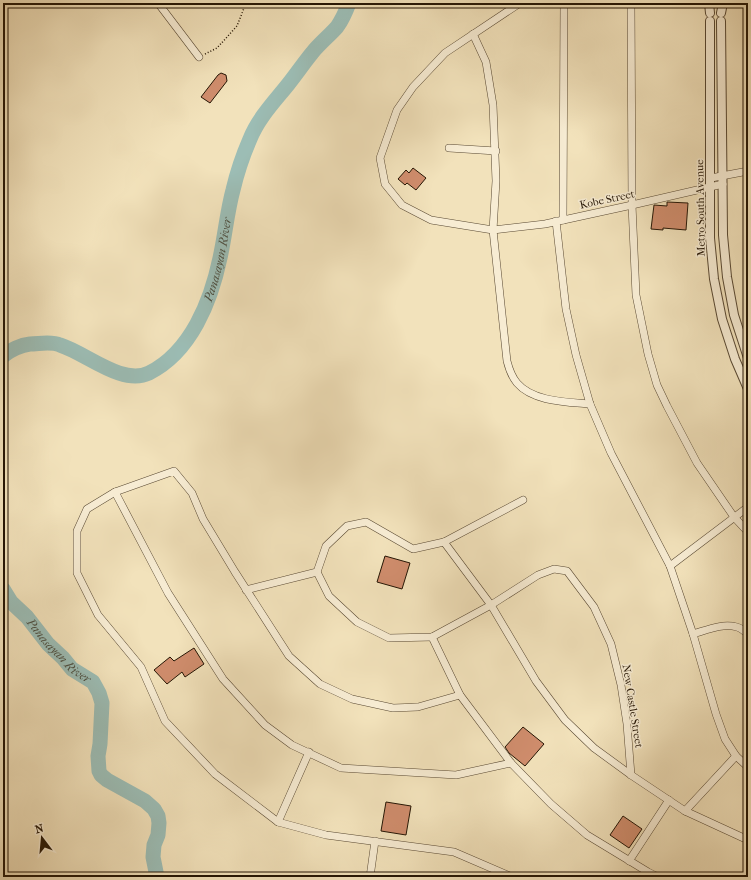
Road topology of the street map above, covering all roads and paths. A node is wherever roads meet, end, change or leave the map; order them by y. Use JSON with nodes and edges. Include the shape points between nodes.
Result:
{"nodes":[{"id":1,"x":158,"y":3,"type":"edge"},
{"id":2,"x":246,"y":3,"type":"edge"},
{"id":3,"x":520,"y":3,"type":"edge"},
{"id":4,"x":564,"y":3,"type":"edge"},
{"id":5,"x":631,"y":3,"type":"edge"},
{"id":6,"x":709,"y":3,"type":"edge"},
{"id":7,"x":723,"y":3,"type":"edge"},
{"id":8,"x":473,"y":34,"type":"junction"},
{"id":9,"x":199,"y":57,"type":"joint"},
{"id":10,"x":449,"y":148,"type":"dead end"},
{"id":11,"x":496,"y":151,"type":"junction"},
{"id":12,"x":748,"y":171,"type":"edge"},
{"id":13,"x":723,"y":180,"type":"junction"},
{"id":14,"x":710,"y":182,"type":"junction"},
{"id":15,"x":632,"y":206,"type":"junction"},
{"id":16,"x":560,"y":220,"type":"junction"},
{"id":17,"x":493,"y":230,"type":"junction"},
{"id":18,"x":748,"y":358,"type":"edge"},
{"id":19,"x":748,"y":389,"type":"edge"},
{"id":20,"x":590,"y":404,"type":"junction"},
{"id":21,"x":115,"y":492,"type":"junction"},
{"id":22,"x":523,"y":500,"type":"dead end"},
{"id":23,"x":748,"y":507,"type":"edge"},
{"id":24,"x":734,"y":517,"type":"junction"},
{"id":25,"x":748,"y":532,"type":"edge"},
{"id":26,"x":444,"y":542,"type":"junction"},
{"id":27,"x":670,"y":566,"type":"junction"},
{"id":28,"x":317,"y":572,"type":"junction"},
{"id":29,"x":246,"y":590,"type":"junction"},
{"id":30,"x":491,"y":605,"type":"junction"},
{"id":31,"x":693,"y":634,"type":"junction"},
{"id":32,"x":748,"y":634,"type":"edge"},
{"id":33,"x":432,"y":638,"type":"junction"},
{"id":34,"x":460,"y":695,"type":"junction"},
{"id":35,"x":308,"y":752,"type":"junction"},
{"id":36,"x":736,"y":756,"type":"junction"},
{"id":37,"x":511,"y":763,"type":"junction"},
{"id":38,"x":748,"y":767,"type":"edge"},
{"id":39,"x":631,"y":775,"type":"junction"},
{"id":40,"x":669,"y":800,"type":"junction"},
{"id":41,"x":685,"y":811,"type":"junction"},
{"id":42,"x":278,"y":822,"type":"junction"},
{"id":43,"x":748,"y":840,"type":"edge"},
{"id":44,"x":375,"y":841,"type":"junction"},
{"id":45,"x":629,"y":860,"type":"junction"},
{"id":46,"x":370,"y":877,"type":"edge"},
{"id":47,"x":512,"y":877,"type":"edge"},
{"id":48,"x":658,"y":877,"type":"edge"}],
"edges":[{"from":1,"to":9,"type":"street"},
{"from":2,"to":9,"type":"path","via":[[237,26],[217,48]]},
{"from":3,"to":8,"type":"street","name":"Kobe Street"},
{"from":4,"to":16,"type":"street"},
{"from":5,"to":15,"type":"street"},
{"from":6,"to":14,"type":"street","name":"Metro South Avenue"},
{"from":7,"to":13,"type":"street","name":"Metro South Avenue"},
{"from":8,"to":11,"type":"street","via":[[486,62],[493,106]]},
{"from":8,"to":17,"type":"street","name":"Kobe Street","via":[[444,53],[413,87],[397,110],[380,158],[385,184],[402,205],[431,220]]},
{"from":10,"to":11,"type":"street"},
{"from":11,"to":17,"type":"street"},
{"from":12,"to":13,"type":"street","name":"Kobe Street"},
{"from":13,"to":14,"type":"street","name":"Kobe Street"},
{"from":13,"to":18,"type":"street","name":"Metro South Avenue","via":[[723,235],[728,277],[734,315]]},
{"from":14,"to":15,"type":"street","name":"Kobe Street"},
{"from":14,"to":19,"type":"street","name":"Metro South Avenue","via":[[710,238],[714,279],[722,320]]},
{"from":15,"to":16,"type":"street","name":"Kobe Street"},
{"from":15,"to":24,"type":"street","via":[[636,295],[657,384],[697,463]]},
{"from":16,"to":17,"type":"street","name":"Kobe Street"},
{"from":16,"to":20,"type":"street","via":[[566,309]]},
{"from":17,"to":20,"type":"street","via":[[505,347],[511,374],[528,393],[552,401]]},
{"from":20,"to":27,"type":"street","via":[[611,453]]},
{"from":21,"to":29,"type":"street","via":[[174,471],[192,493],[203,519]]},
{"from":21,"to":35,"type":"street","via":[[168,593],[223,679],[265,725],[292,745]]},
{"from":21,"to":42,"type":"street","via":[[87,509],[77,531],[77,573],[98,615],[141,667],[165,721],[216,774]]},
{"from":22,"to":26,"type":"street"},
{"from":23,"to":24,"type":"street"},
{"from":24,"to":25,"type":"street"},
{"from":24,"to":27,"type":"street"},
{"from":26,"to":28,"type":"street","via":[[413,549],[366,522],[347,526],[326,546]]},
{"from":26,"to":30,"type":"street"},
{"from":27,"to":31,"type":"street"},
{"from":28,"to":29,"type":"street"},
{"from":28,"to":33,"type":"street","via":[[329,596],[358,622],[389,638]]},
{"from":29,"to":34,"type":"street","via":[[289,656],[320,684],[352,699],[393,708],[418,707]]},
{"from":30,"to":33,"type":"street","name":"New Castle Street"},
{"from":30,"to":39,"type":"street","via":[[536,681],[565,720],[594,748]]},
{"from":30,"to":39,"type":"street","name":"New Castle Street","via":[[538,575],[554,569],[567,571],[594,607],[611,644],[627,724]]},
{"from":31,"to":32,"type":"street","via":[[726,626],[738,627]]},
{"from":31,"to":36,"type":"street","via":[[716,714],[725,739]]},
{"from":33,"to":34,"type":"street"},
{"from":34,"to":37,"type":"street"},
{"from":35,"to":37,"type":"street","via":[[341,768],[456,775]]},
{"from":35,"to":42,"type":"street"},
{"from":36,"to":38,"type":"street"},
{"from":36,"to":41,"type":"street"},
{"from":37,"to":45,"type":"street","via":[[551,804],[587,835]]},
{"from":39,"to":40,"type":"street"},
{"from":40,"to":41,"type":"street"},
{"from":40,"to":45,"type":"street"},
{"from":41,"to":43,"type":"street"},
{"from":42,"to":44,"type":"street","via":[[326,835]]},
{"from":44,"to":46,"type":"street"},
{"from":44,"to":47,"type":"street","via":[[454,852]]},
{"from":45,"to":48,"type":"street"}]}
